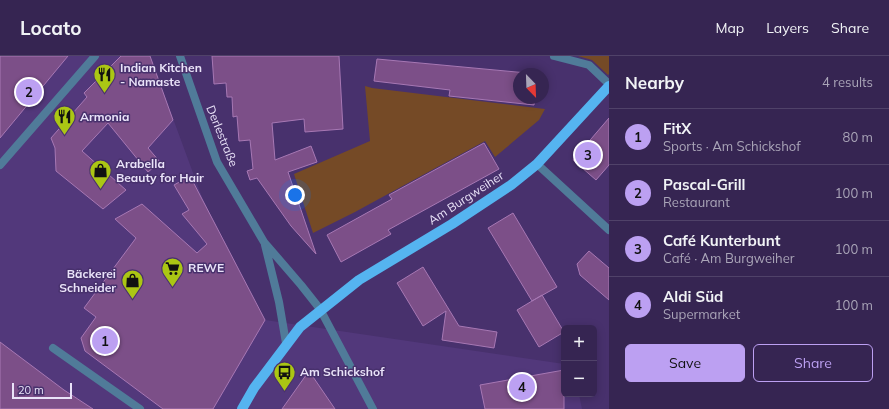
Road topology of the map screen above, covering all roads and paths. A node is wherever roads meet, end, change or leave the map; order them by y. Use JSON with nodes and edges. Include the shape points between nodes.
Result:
{"nodes":[{"id":1,"x":95,"y":56,"type":"edge"},
{"id":2,"x":180,"y":56,"type":"edge"},
{"id":3,"x":554,"y":56,"type":"edge"},
{"id":4,"x":609,"y":85,"type":"edge"},
{"id":5,"x":537,"y":164,"type":"junction"},
{"id":6,"x":0,"y":165,"type":"edge"},
{"id":7,"x":609,"y":230,"type":"edge"},
{"id":8,"x":264,"y":242,"type":"junction"},
{"id":9,"x":320,"y":309,"type":"junction"},
{"id":10,"x":286,"y":343,"type":"junction"},
{"id":11,"x":53,"y":348,"type":"dead end"},
{"id":12,"x":140,"y":409,"type":"edge"},
{"id":13,"x":242,"y":409,"type":"edge"},
{"id":14,"x":374,"y":409,"type":"edge"}],
"edges":[{"from":1,"to":6,"type":"street"},
{"from":2,"to":8,"type":"street","name":"Derlestraße","via":[[217,162]]},
{"from":3,"to":4,"type":"street","via":[[590,65]]},
{"from":4,"to":5,"type":"main road","name":"Am Burgweiher"},
{"from":5,"to":7,"type":"street"},
{"from":5,"to":9,"type":"main road","name":"Am Burgweiher","via":[[452,224],[359,280]]},
{"from":8,"to":9,"type":"street","name":"Derlestraße"},
{"from":8,"to":10,"type":"street","name":"Derlestraße"},
{"from":9,"to":10,"type":"main road","name":"Am Burgweiher"},
{"from":9,"to":14,"type":"street"},
{"from":10,"to":13,"type":"main road","name":"Am Burgweiher"},
{"from":11,"to":12,"type":"street"}]}
